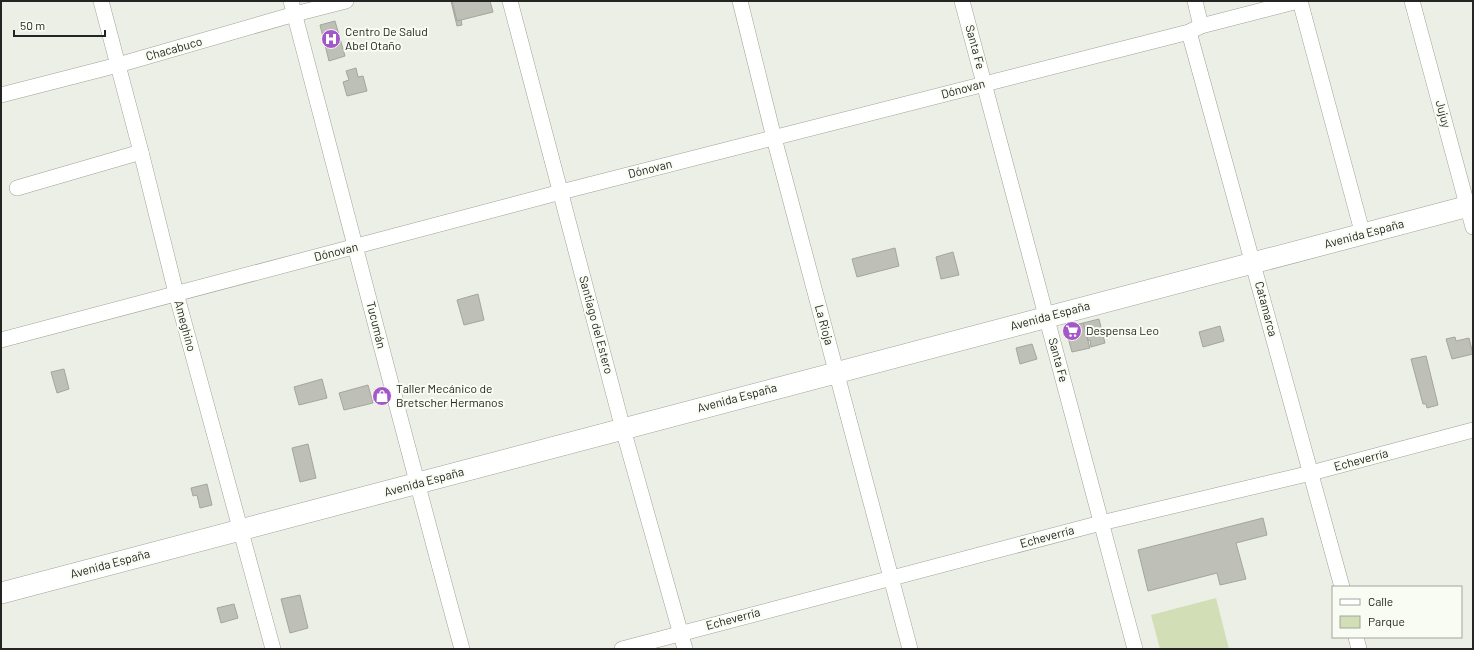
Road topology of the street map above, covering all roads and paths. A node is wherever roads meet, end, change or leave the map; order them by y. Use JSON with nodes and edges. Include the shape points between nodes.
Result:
{"nodes":[{"id":1,"x":101,"y":1,"type":"edge"},
{"id":2,"x":346,"y":1,"type":"edge"},
{"id":3,"x":510,"y":1,"type":"edge"},
{"id":4,"x":740,"y":1,"type":"edge"},
{"id":5,"x":962,"y":1,"type":"edge"},
{"id":6,"x":1195,"y":1,"type":"edge"},
{"id":7,"x":1299,"y":1,"type":"edge"},
{"id":8,"x":1412,"y":1,"type":"edge"},
{"id":9,"x":293,"y":8,"type":"edge"},
{"id":10,"x":1195,"y":29,"type":"junction"},
{"id":11,"x":118,"y":65,"type":"junction"},
{"id":12,"x":984,"y":83,"type":"junction"},
{"id":13,"x":1,"y":95,"type":"edge"},
{"id":14,"x":774,"y":138,"type":"junction"},
{"id":15,"x":141,"y":152,"type":"junction"},
{"id":16,"x":17,"y":188,"type":"dead end"},
{"id":17,"x":561,"y":192,"type":"junction"},
{"id":18,"x":1470,"y":206,"type":"edge"},
{"id":19,"x":1473,"y":227,"type":"edge"},
{"id":20,"x":1363,"y":235,"type":"junction"},
{"id":21,"x":356,"y":247,"type":"junction"},
{"id":22,"x":1253,"y":263,"type":"junction"},
{"id":23,"x":176,"y":293,"type":"junction"},
{"id":24,"x":1046,"y":317,"type":"junction"},
{"id":25,"x":1,"y":340,"type":"edge"},
{"id":26,"x":836,"y":372,"type":"junction"},
{"id":27,"x":623,"y":428,"type":"junction"},
{"id":28,"x":1473,"y":430,"type":"edge"},
{"id":29,"x":1311,"y":473,"type":"junction"},
{"id":30,"x":416,"y":484,"type":"junction"},
{"id":31,"x":1101,"y":523,"type":"junction"},
{"id":32,"x":241,"y":530,"type":"junction"},
{"id":33,"x":891,"y":578,"type":"junction"},
{"id":34,"x":1342,"y":586,"type":"edge"},
{"id":35,"x":1,"y":593,"type":"edge"},
{"id":36,"x":680,"y":633,"type":"junction"},
{"id":37,"x":1356,"y":638,"type":"edge"},
{"id":38,"x":273,"y":649,"type":"edge"},
{"id":39,"x":462,"y":649,"type":"edge"},
{"id":40,"x":622,"y":649,"type":"edge"},
{"id":41,"x":685,"y":649,"type":"edge"},
{"id":42,"x":910,"y":649,"type":"edge"},
{"id":43,"x":1135,"y":649,"type":"edge"},
{"id":44,"x":1359,"y":649,"type":"edge"}],
"edges":[{"from":1,"to":11,"type":"street","name":"Ameghino"},
{"from":2,"to":9,"type":"street","name":"Chacabuco"},
{"from":3,"to":17,"type":"street","name":"Santiago del Estero"},
{"from":4,"to":14,"type":"street","name":"La Rioja"},
{"from":5,"to":12,"type":"street","name":"Santa Fe"},
{"from":6,"to":10,"type":"street","name":"Catamarca"},
{"from":7,"to":10,"type":"street","name":"Dónovan"},
{"from":7,"to":20,"type":"street"},
{"from":8,"to":18,"type":"street","name":"Jujuy"},
{"from":9,"to":11,"type":"street","name":"Chacabuco"},
{"from":9,"to":21,"type":"street","name":"Tucumán"},
{"from":10,"to":12,"type":"street","name":"Dónovan"},
{"from":10,"to":22,"type":"street","name":"Catamarca"},
{"from":11,"to":13,"type":"street","name":"Chacabuco"},
{"from":11,"to":15,"type":"street","name":"Ameghino"},
{"from":12,"to":14,"type":"street","name":"Dónovan"},
{"from":12,"to":24,"type":"street","name":"Santa Fe"},
{"from":14,"to":17,"type":"street","name":"Dónovan"},
{"from":14,"to":26,"type":"street","name":"La Rioja"},
{"from":15,"to":16,"type":"street"},
{"from":15,"to":23,"type":"street","name":"Ameghino"},
{"from":17,"to":21,"type":"street","name":"Dónovan"},
{"from":17,"to":27,"type":"street","name":"Santiago del Estero"},
{"from":18,"to":19,"type":"street","name":"Jujuy"},
{"from":18,"to":20,"type":"street","name":"Avenida España"},
{"from":20,"to":22,"type":"street","name":"Avenida España"},
{"from":21,"to":23,"type":"street","name":"Dónovan"},
{"from":21,"to":30,"type":"street","name":"Tucumán"},
{"from":22,"to":24,"type":"street","name":"Avenida España"},
{"from":22,"to":29,"type":"street","name":"Catamarca"},
{"from":23,"to":25,"type":"street","name":"Dónovan"},
{"from":23,"to":32,"type":"street","name":"Ameghino"},
{"from":24,"to":26,"type":"street","name":"Avenida España"},
{"from":24,"to":31,"type":"street","name":"Santa Fe"},
{"from":26,"to":27,"type":"street","name":"Avenida España"},
{"from":26,"to":33,"type":"street","name":"La Rioja"},
{"from":27,"to":30,"type":"street","name":"Avenida España"},
{"from":27,"to":36,"type":"street","name":"Santiago del Estero"},
{"from":28,"to":29,"type":"street","name":"Echeverría"},
{"from":29,"to":31,"type":"street","name":"Echeverría"},
{"from":29,"to":34,"type":"street","name":"Catamarca"},
{"from":30,"to":32,"type":"street","name":"Avenida España"},
{"from":30,"to":39,"type":"street","name":"Tucumán"},
{"from":31,"to":33,"type":"street","name":"Echeverría"},
{"from":31,"to":43,"type":"street","name":"Santa Fe"},
{"from":32,"to":35,"type":"street","name":"Avenida España"},
{"from":32,"to":38,"type":"street","name":"Ameghino"},
{"from":33,"to":36,"type":"street","name":"Echeverría"},
{"from":33,"to":42,"type":"street","name":"La Rioja"},
{"from":36,"to":40,"type":"street","name":"Echeverría"},
{"from":36,"to":41,"type":"street","name":"Santiago del Estero"},
{"from":37,"to":44,"type":"street"}]}
